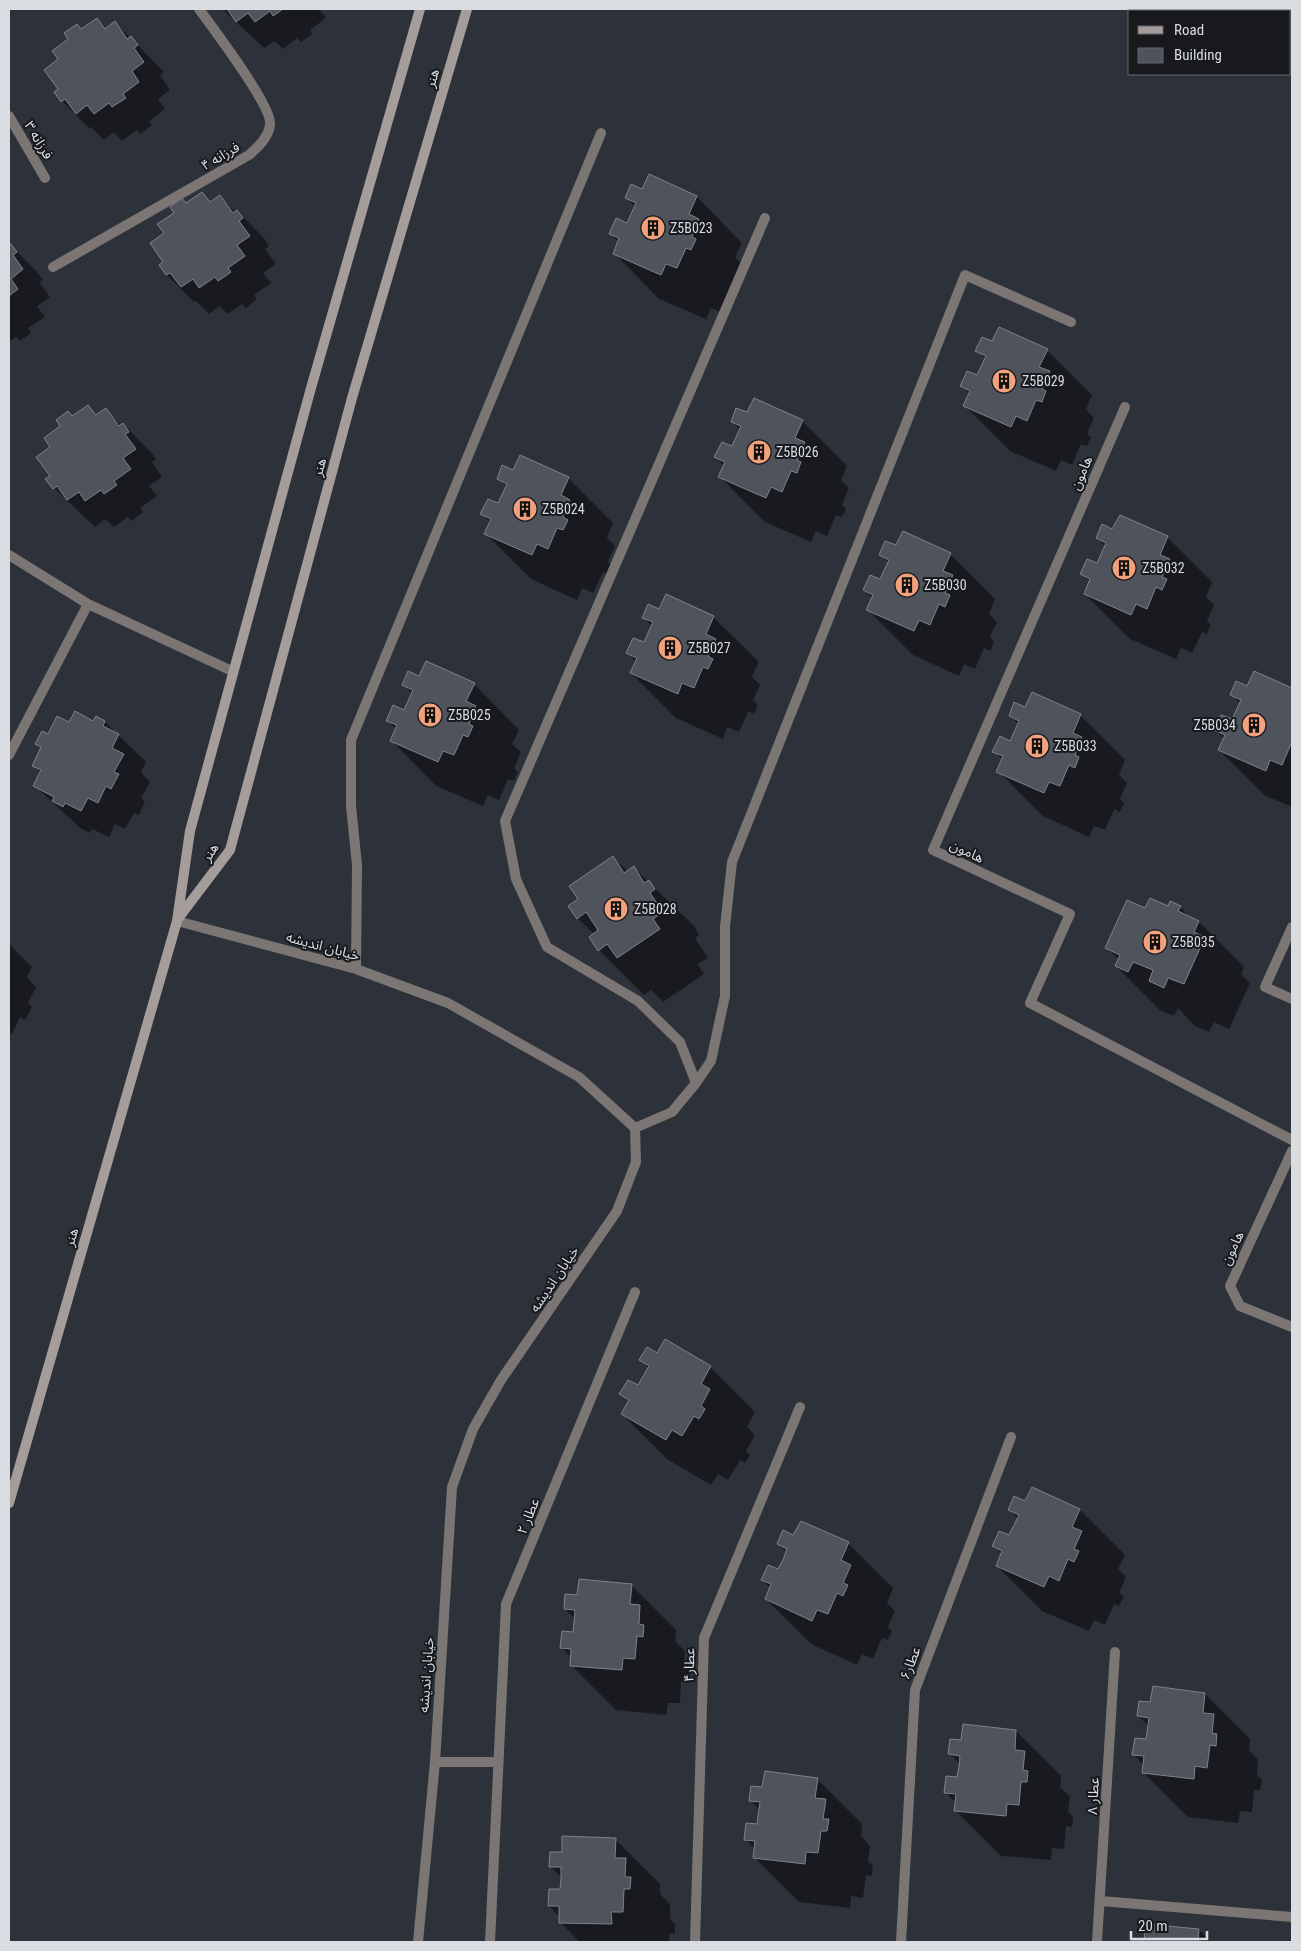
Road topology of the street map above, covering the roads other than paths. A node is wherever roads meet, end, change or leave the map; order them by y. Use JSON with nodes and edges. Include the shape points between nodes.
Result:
{"nodes":[{"id":1,"x":199,"y":9,"type":"edge"},
{"id":2,"x":420,"y":9,"type":"edge"},
{"id":3,"x":467,"y":9,"type":"edge"},
{"id":4,"x":9,"y":116,"type":"edge"},
{"id":5,"x":601,"y":134,"type":"dead end"},
{"id":6,"x":45,"y":178,"type":"dead end"},
{"id":7,"x":765,"y":218,"type":"dead end"},
{"id":8,"x":53,"y":267,"type":"dead end"},
{"id":9,"x":1071,"y":322,"type":"dead end"},
{"id":10,"x":1125,"y":407,"type":"dead end"},
{"id":11,"x":10,"y":557,"type":"edge"},
{"id":12,"x":88,"y":604,"type":"junction"},
{"id":13,"x":232,"y":671,"type":"junction"},
{"id":14,"x":9,"y":755,"type":"edge"},
{"id":15,"x":177,"y":921,"type":"junction"},
{"id":16,"x":1292,"y":927,"type":"edge"},
{"id":17,"x":356,"y":969,"type":"junction"},
{"id":18,"x":1292,"y":999,"type":"edge"},
{"id":19,"x":696,"y":1083,"type":"junction"},
{"id":20,"x":635,"y":1128,"type":"junction"},
{"id":21,"x":1292,"y":1140,"type":"edge"},
{"id":22,"x":1292,"y":1151,"type":"edge"},
{"id":23,"x":636,"y":1292,"type":"dead end"},
{"id":24,"x":1292,"y":1327,"type":"edge"},
{"id":25,"x":800,"y":1407,"type":"dead end"},
{"id":26,"x":1011,"y":1438,"type":"dead end"},
{"id":27,"x":9,"y":1503,"type":"edge"},
{"id":28,"x":1115,"y":1652,"type":"dead end"},
{"id":29,"x":435,"y":1762,"type":"junction"},
{"id":30,"x":498,"y":1762,"type":"junction"},
{"id":31,"x":1101,"y":1900,"type":"junction"},
{"id":32,"x":1292,"y":1917,"type":"edge"},
{"id":33,"x":418,"y":1942,"type":"edge"},
{"id":34,"x":490,"y":1942,"type":"edge"},
{"id":35,"x":695,"y":1942,"type":"edge"},
{"id":36,"x":901,"y":1942,"type":"edge"},
{"id":37,"x":1097,"y":1942,"type":"edge"}],
"edges":[{"from":1,"to":8,"type":"street","name":"فرزانه ۴","via":[[264,104],[271,123],[263,142],[249,155]]},
{"from":2,"to":13,"type":"street","name":"هنر"},
{"from":3,"to":15,"type":"street","name":"هنر","via":[[352,398],[230,850]]},
{"from":4,"to":6,"type":"street","name":"فرزانه ۳"},
{"from":5,"to":17,"type":"street","via":[[351,740],[351,806],[357,865]]},
{"from":7,"to":19,"type":"street","via":[[505,821],[516,879],[547,946],[638,1001],[680,1042]]},
{"from":9,"to":19,"type":"street","via":[[965,275],[732,862],[725,927],[725,996],[712,1061]]},
{"from":10,"to":21,"type":"street","name":"هامون","via":[[933,850],[1070,914],[1030,1003]]},
{"from":11,"to":12,"type":"street"},
{"from":12,"to":13,"type":"street"},
{"from":12,"to":14,"type":"street"},
{"from":13,"to":15,"type":"street","name":"هنر","via":[[190,831]]},
{"from":15,"to":17,"type":"street","name":"خیابان اندیشه"},
{"from":15,"to":27,"type":"street","name":"هنر"},
{"from":16,"to":18,"type":"street","via":[[1265,987]]},
{"from":17,"to":20,"type":"street","name":"خیابان اندیشه","via":[[448,1003],[579,1077]]},
{"from":19,"to":20,"type":"street","via":[[672,1112]]},
{"from":20,"to":29,"type":"street","name":"خیابان اندیشه","via":[[636,1162],[617,1210],[501,1380],[473,1429],[452,1487]]},
{"from":22,"to":24,"type":"street","name":"هامون","via":[[1230,1286],[1240,1306]]},
{"from":23,"to":30,"type":"street","name":"عطار ۲","via":[[506,1604]]},
{"from":25,"to":35,"type":"street","name":"عطار۴","via":[[704,1638]]},
{"from":26,"to":36,"type":"street","name":"عطار۶","via":[[914,1690]]},
{"from":28,"to":31,"type":"street","name":"عطار ۸"},
{"from":29,"to":30,"type":"street"},
{"from":29,"to":33,"type":"street","name":"خیابان اندیشه"},
{"from":30,"to":34,"type":"street","name":"عطار ۲"},
{"from":31,"to":32,"type":"street"},
{"from":31,"to":37,"type":"street","name":"عطار ۸"}]}
